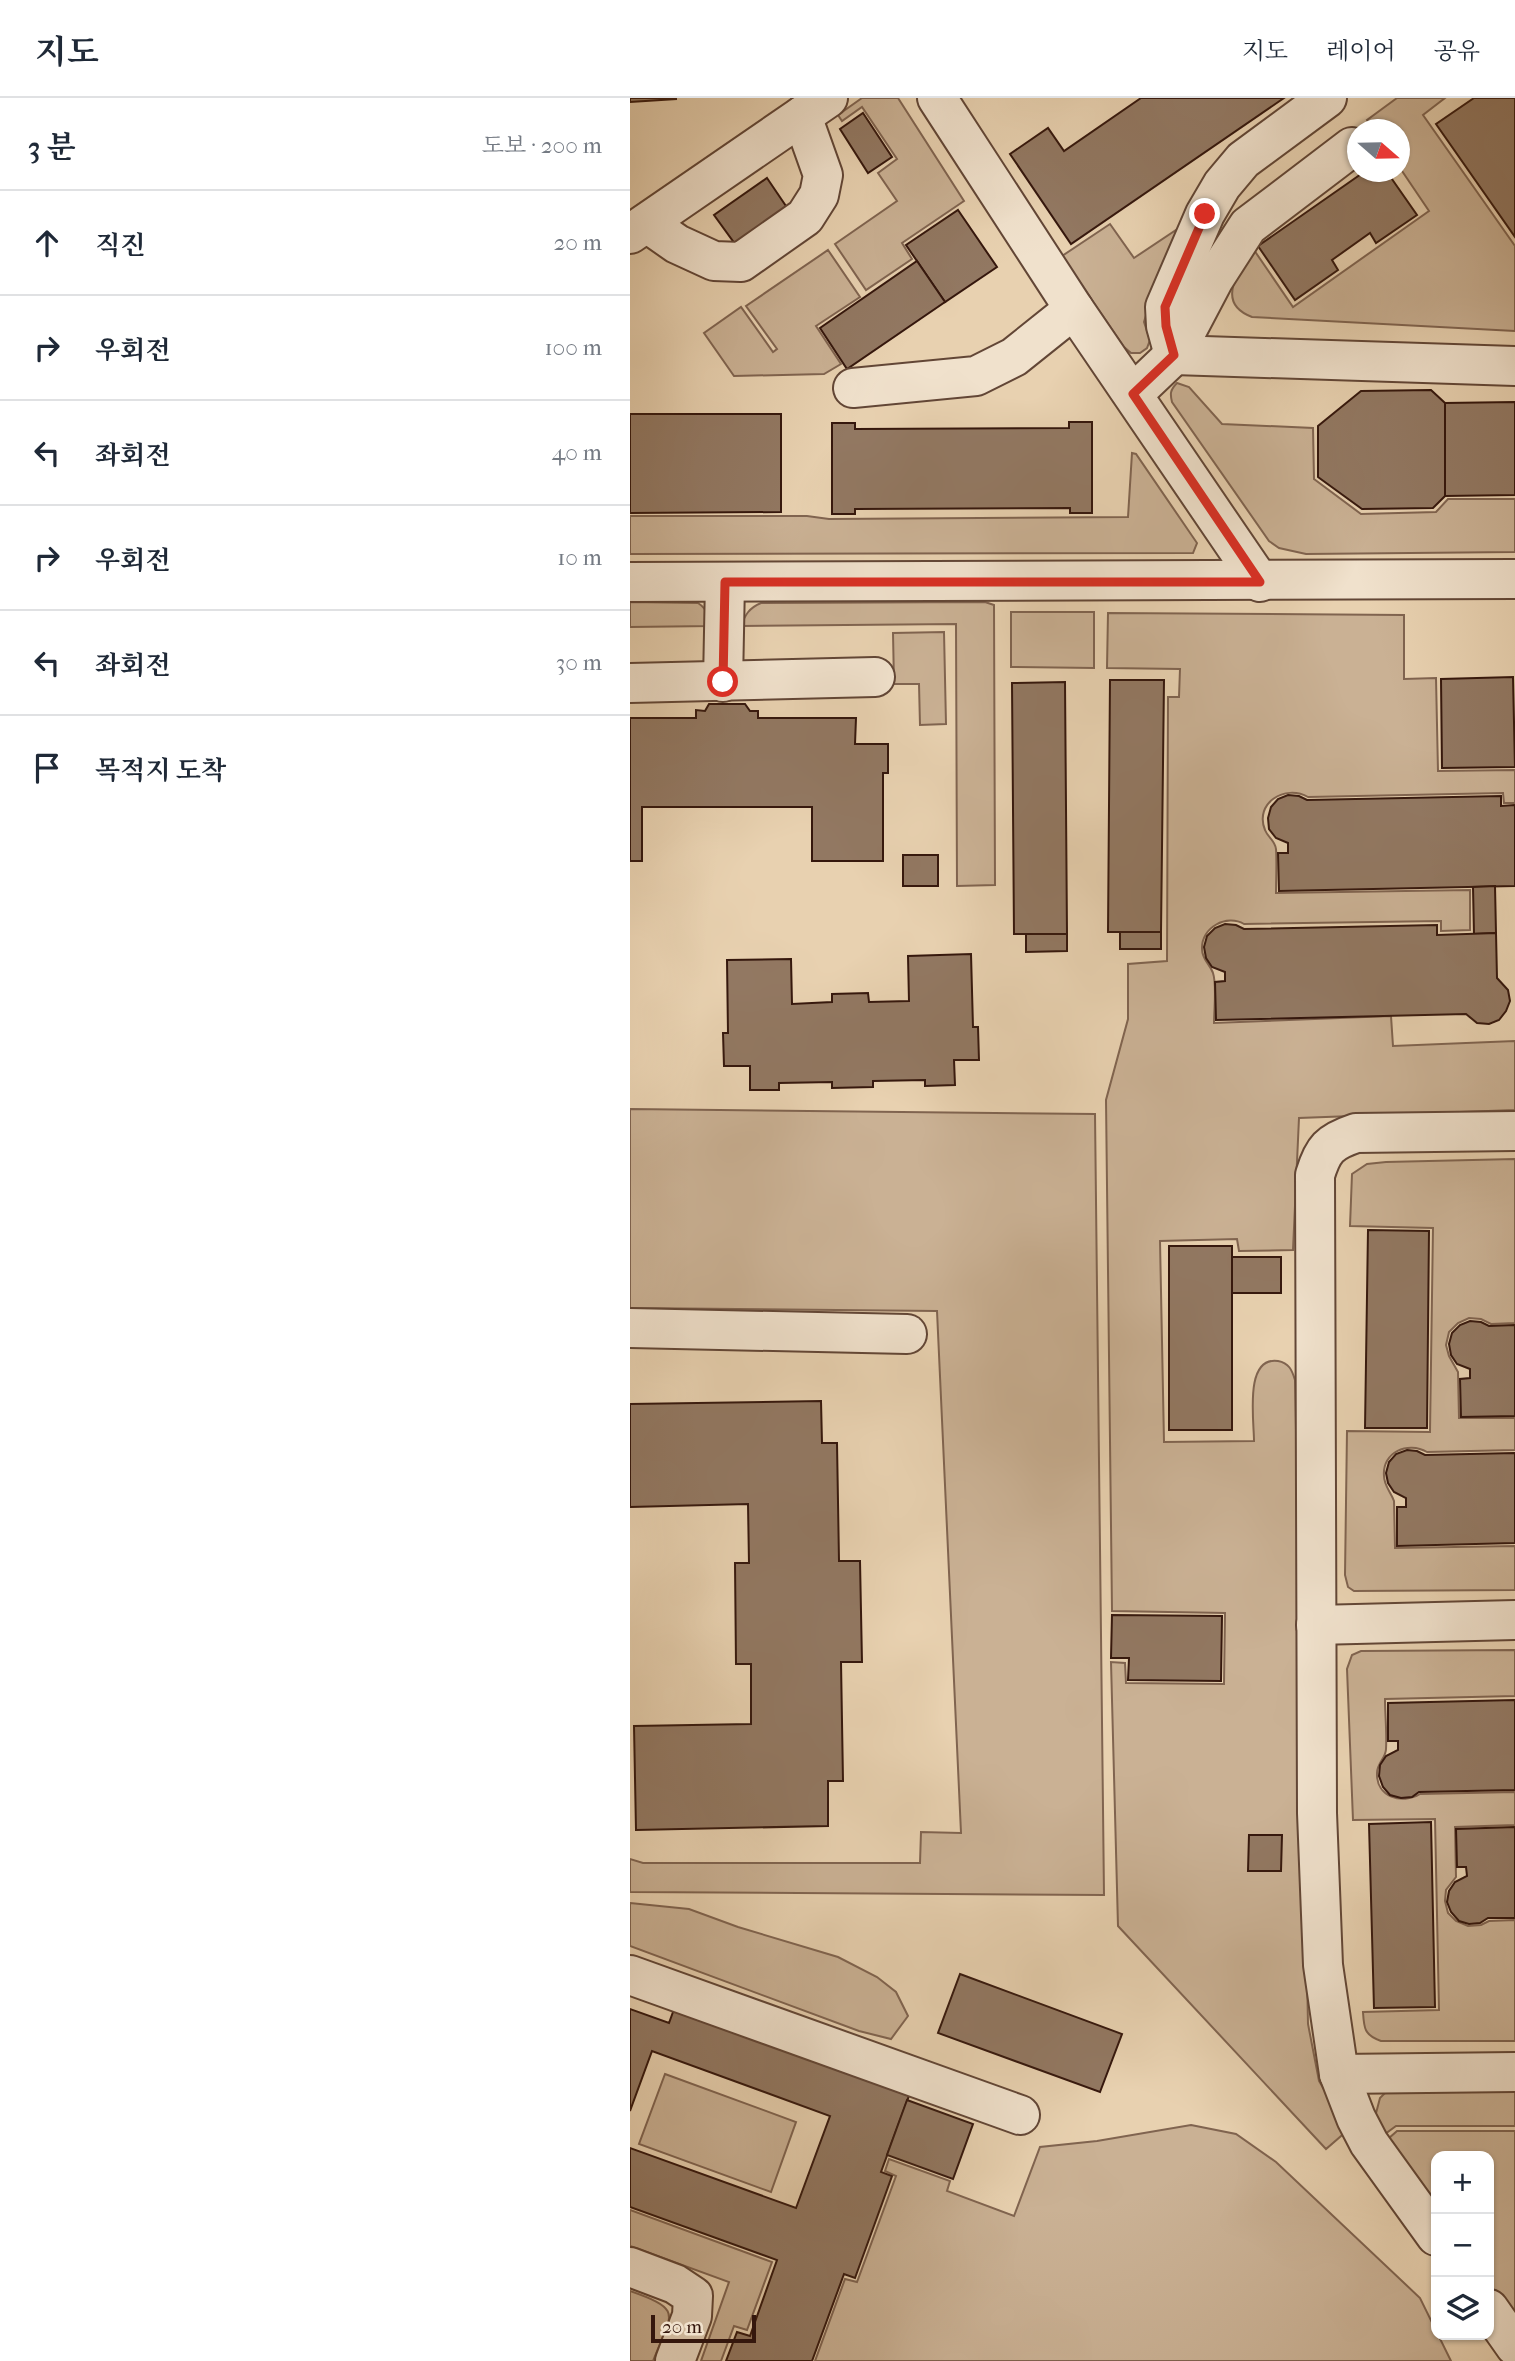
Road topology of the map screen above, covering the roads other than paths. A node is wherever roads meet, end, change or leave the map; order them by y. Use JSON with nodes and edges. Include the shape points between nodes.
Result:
{"nodes":[{"id":1,"x":937,"y":98,"type":"edge"},
{"id":2,"x":1328,"y":98,"type":"edge"},
{"id":3,"x":815,"y":107,"type":"edge"},
{"id":4,"x":1347,"y":151,"type":"edge"},
{"id":5,"x":638,"y":228,"type":"edge"},
{"id":6,"x":1074,"y":309,"type":"junction"},
{"id":7,"x":1174,"y":355,"type":"junction"},
{"id":8,"x":1515,"y":366,"type":"edge"},
{"id":9,"x":853,"y":388,"type":"dead end"},
{"id":10,"x":1133,"y":394,"type":"junction"},
{"id":11,"x":1515,"y":579,"type":"edge"},
{"id":12,"x":630,"y":582,"type":"edge"},
{"id":13,"x":725,"y":582,"type":"junction"},
{"id":14,"x":1260,"y":582,"type":"junction"},
{"id":15,"x":875,"y":677,"type":"dead end"},
{"id":16,"x":723,"y":682,"type":"junction"},
{"id":17,"x":630,"y":683,"type":"edge"},
{"id":18,"x":1515,"y":1131,"type":"edge"},
{"id":19,"x":630,"y":1328,"type":"edge"},
{"id":20,"x":907,"y":1334,"type":"dead end"},
{"id":21,"x":1515,"y":1620,"type":"edge"},
{"id":22,"x":1316,"y":1625,"type":"junction"},
{"id":23,"x":630,"y":1975,"type":"edge"},
{"id":24,"x":1515,"y":2072,"type":"edge"},
{"id":25,"x":1339,"y":2074,"type":"junction"},
{"id":26,"x":1020,"y":2115,"type":"dead end"},
{"id":27,"x":1431,"y":2229,"type":"edge"},
{"id":28,"x":630,"y":2267,"type":"edge"},
{"id":29,"x":1494,"y":2316,"type":"edge"},
{"id":30,"x":1515,"y":2346,"type":"edge"},
{"id":31,"x":674,"y":2361,"type":"edge"}],
"edges":[{"from":1,"to":6,"type":"street"},
{"from":2,"to":7,"type":"street","via":[[1243,160],[1205,214],[1165,307]]},
{"from":3,"to":5,"type":"street"},
{"from":3,"to":5,"type":"street","via":[[822,175],[819,195],[805,217],[741,262],[714,261]]},
{"from":4,"to":7,"type":"street","via":[[1248,226]]},
{"from":6,"to":9,"type":"street","via":[[1014,357],[976,376]]},
{"from":6,"to":10,"type":"street"},
{"from":7,"to":8,"type":"street"},
{"from":7,"to":10,"type":"street"},
{"from":10,"to":14,"type":"street"},
{"from":11,"to":14,"type":"street"},
{"from":12,"to":13,"type":"street"},
{"from":13,"to":14,"type":"street"},
{"from":13,"to":16,"type":"street"},
{"from":15,"to":16,"type":"street"},
{"from":16,"to":17,"type":"street"},
{"from":18,"to":22,"type":"street","via":[[1356,1133],[1336,1140],[1321,1154],[1315,1175]]},
{"from":19,"to":20,"type":"street"},
{"from":21,"to":22,"type":"street"},
{"from":22,"to":25,"type":"street","via":[[1323,1965]]},
{"from":23,"to":26,"type":"street"},
{"from":24,"to":25,"type":"street"},
{"from":25,"to":27,"type":"street","via":[[1369,2143]]},
{"from":28,"to":31,"type":"street","via":[[675,2284],[693,2297],[692,2316]]},
{"from":29,"to":30,"type":"street"}]}
